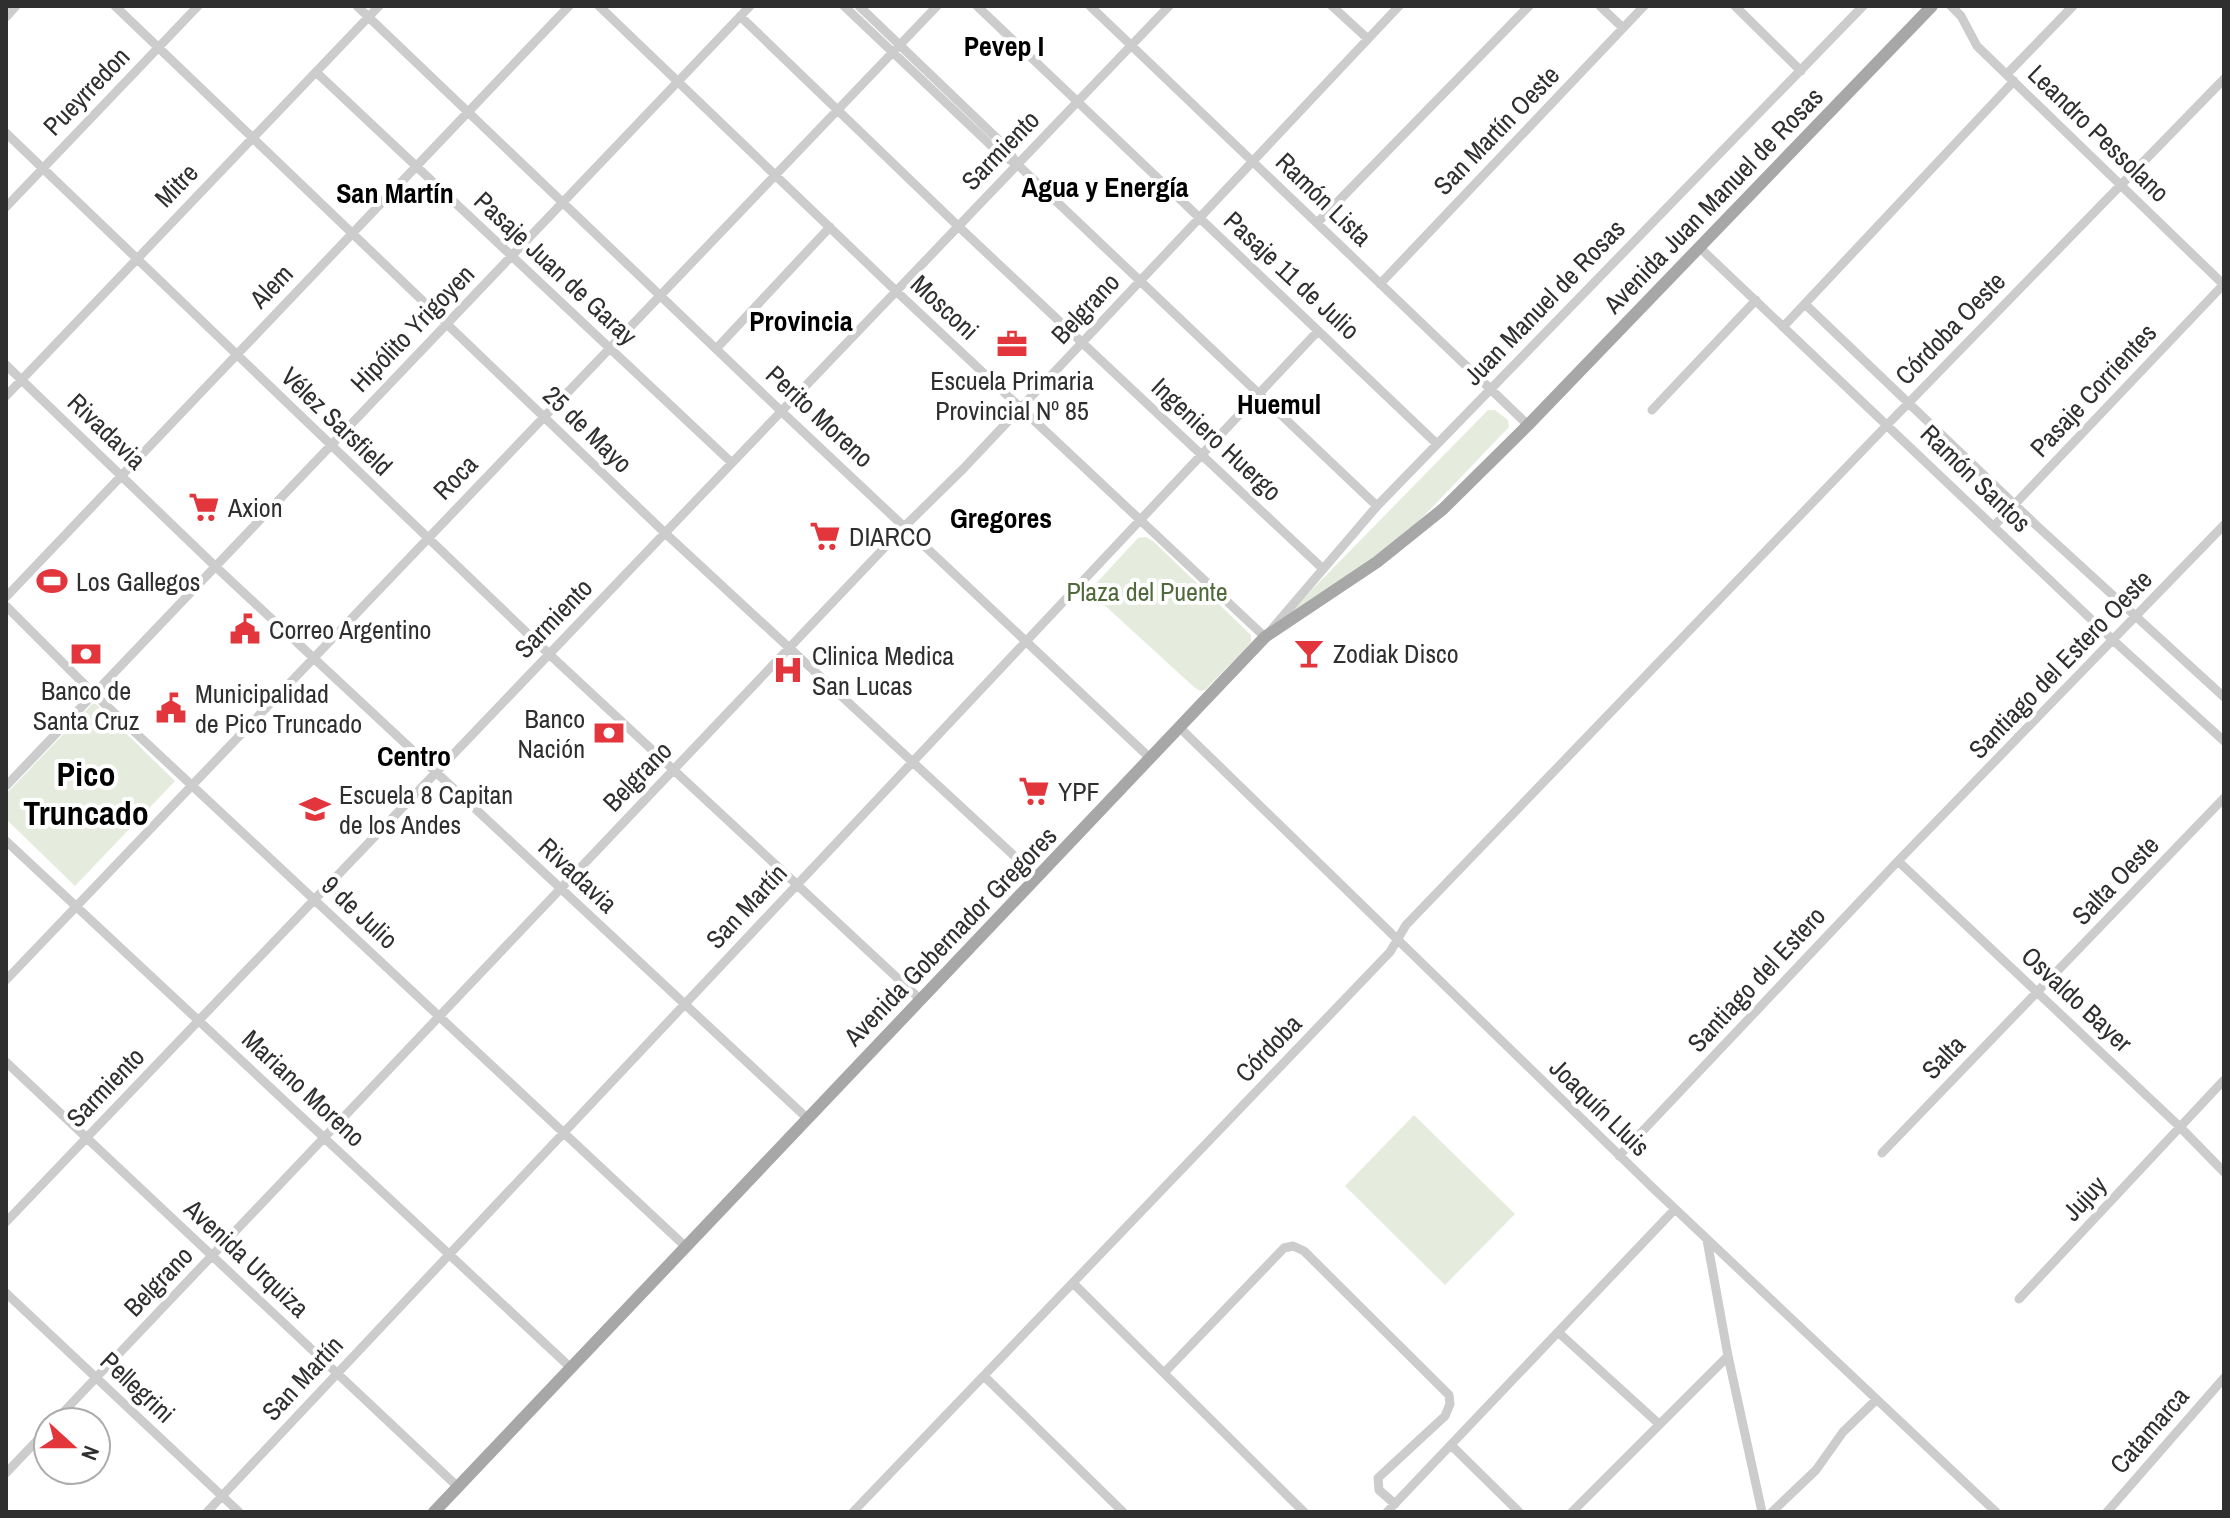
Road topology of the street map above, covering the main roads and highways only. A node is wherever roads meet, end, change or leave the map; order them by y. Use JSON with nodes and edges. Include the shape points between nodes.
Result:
{"nodes":[{"id":1,"x":1932,"y":6,"type":"edge"},
{"id":2,"x":1528,"y":425,"type":"joint"},
{"id":3,"x":434,"y":1512,"type":"edge"}],
"edges":[{"from":1,"to":2,"type":"main road","name":"Avenida Juan Manuel de Rosas"},
{"from":2,"to":3,"type":"main road","name":"Avenida Gobernador Gregores","via":[[1410,536],[1265,637]]}]}
